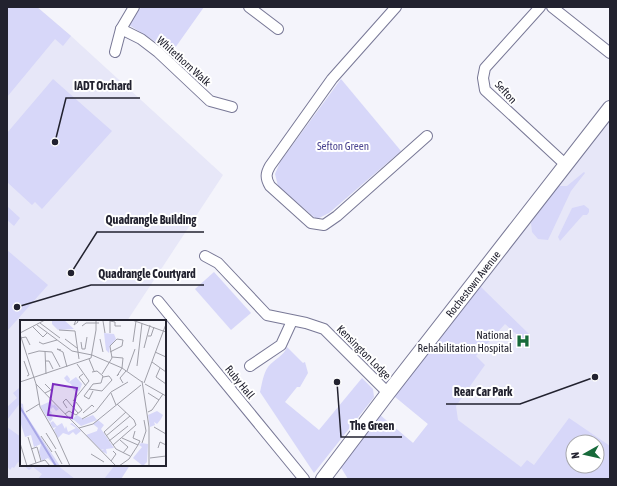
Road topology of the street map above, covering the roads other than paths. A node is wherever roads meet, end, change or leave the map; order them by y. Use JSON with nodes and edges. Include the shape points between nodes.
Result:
{"nodes":[{"id":1,"x":134,"y":7,"type":"edge"},
{"id":2,"x":249,"y":7,"type":"edge"},
{"id":3,"x":396,"y":7,"type":"edge"},
{"id":4,"x":540,"y":7,"type":"edge"},
{"id":5,"x":552,"y":7,"type":"edge"},
{"id":6,"x":121,"y":29,"type":"junction"},
{"id":7,"x":278,"y":29,"type":"dead end"},
{"id":8,"x":115,"y":52,"type":"dead end"},
{"id":9,"x":610,"y":53,"type":"edge"},
{"id":10,"x":232,"y":107,"type":"dead end"},
{"id":11,"x":610,"y":108,"type":"edge"},
{"id":12,"x":427,"y":136,"type":"dead end"},
{"id":13,"x":566,"y":165,"type":"junction"},
{"id":14,"x":205,"y":256,"type":"dead end"},
{"id":15,"x":158,"y":301,"type":"dead end"},
{"id":16,"x":292,"y":321,"type":"junction"},
{"id":17,"x":250,"y":366,"type":"dead end"},
{"id":18,"x":388,"y":393,"type":"junction"},
{"id":19,"x":304,"y":479,"type":"edge"},
{"id":20,"x":323,"y":479,"type":"edge"}],
"edges":[{"from":1,"to":6,"type":"street"},
{"from":2,"to":7,"type":"street"},
{"from":3,"to":12,"type":"street","via":[[332,79],[270,166],[266,177],[270,186],[311,223],[324,225]]},
{"from":4,"to":13,"type":"street","name":"Sefton","via":[[485,68],[483,78],[485,90]]},
{"from":5,"to":9,"type":"street"},
{"from":6,"to":8,"type":"street"},
{"from":6,"to":10,"type":"street","name":"Whitethorn Walk","via":[[158,52],[210,100]]},
{"from":11,"to":13,"type":"main road","name":"Rochestown Avenue"},
{"from":13,"to":18,"type":"main road","name":"Rochestown Avenue"},
{"from":14,"to":16,"type":"street","name":"Kensington Lodge","via":[[218,262],[267,315]]},
{"from":15,"to":19,"type":"street","name":"Ruby Hall"},
{"from":16,"to":17,"type":"street","via":[[281,345]]},
{"from":16,"to":18,"type":"street","name":"Kensington Lodge","via":[[324,329]]},
{"from":18,"to":20,"type":"main road","name":"Rochestown Avenue"}]}
